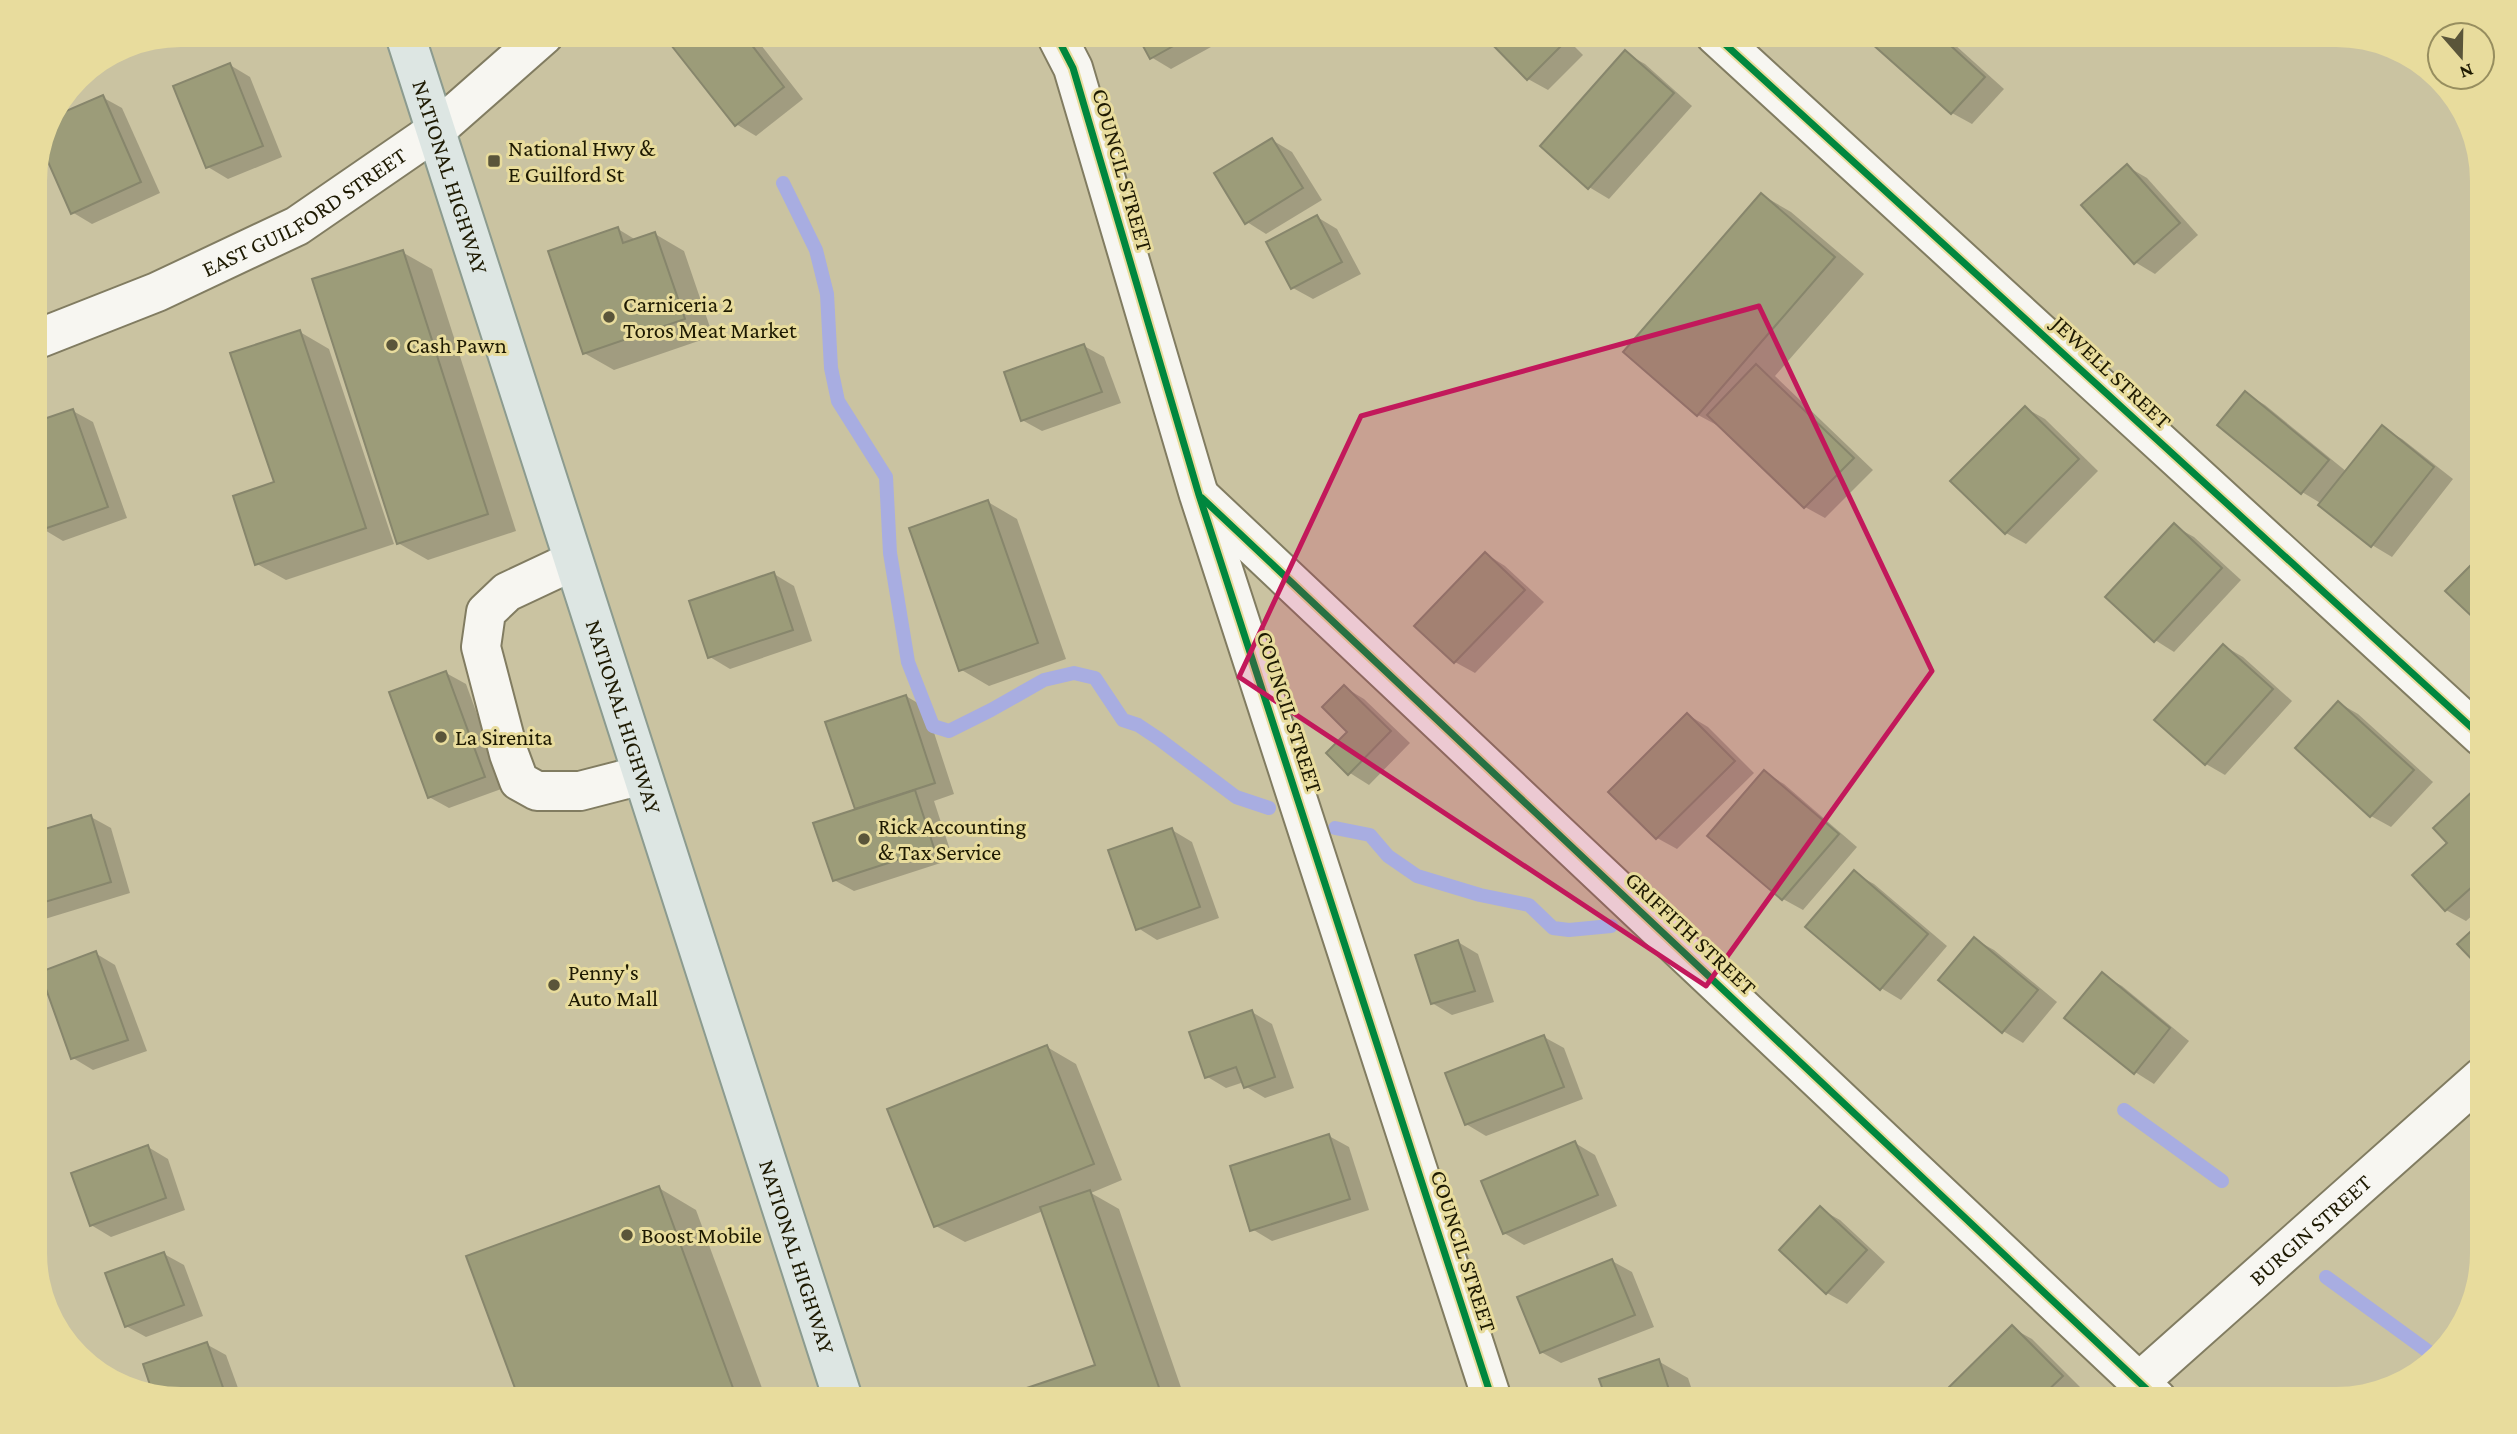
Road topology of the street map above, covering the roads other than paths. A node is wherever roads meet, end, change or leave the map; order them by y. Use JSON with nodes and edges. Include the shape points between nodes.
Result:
{"nodes":[{"id":1,"x":1728,"y":47,"type":"edge"},
{"id":2,"x":409,"y":48,"type":"edge"},
{"id":3,"x":529,"y":48,"type":"edge"},
{"id":4,"x":1062,"y":48,"type":"edge"},
{"id":5,"x":435,"y":131,"type":"junction"},
{"id":6,"x":48,"y":335,"type":"edge"},
{"id":7,"x":1199,"y":495,"type":"junction"},
{"id":8,"x":573,"y":561,"type":"junction"},
{"id":9,"x":2470,"y":726,"type":"edge"},
{"id":10,"x":642,"y":775,"type":"junction"},
{"id":11,"x":2470,"y":1088,"type":"edge"},
{"id":12,"x":839,"y":1387,"type":"edge"},
{"id":13,"x":1488,"y":1387,"type":"edge"},
{"id":14,"x":2145,"y":1387,"type":"edge"},
{"id":15,"x":2151,"y":1387,"type":"edge"}],
"edges":[{"from":1,"to":9,"type":"street","name":"JEWELL STREET"},
{"from":2,"to":5,"type":"main road","name":"NATIONAL HIGHWAY"},
{"from":3,"to":5,"type":"street","name":"EAST GUILFORD STREET"},
{"from":4,"to":7,"type":"street","name":"COUNCIL STREET","via":[[1073,68]]},
{"from":5,"to":6,"type":"street","name":"EAST GUILFORD STREET","via":[[297,226],[157,292]]},
{"from":5,"to":8,"type":"main road","name":"NATIONAL HIGHWAY"},
{"from":7,"to":13,"type":"street","name":"COUNCIL STREET"},
{"from":7,"to":14,"type":"street","name":"GRIFFITH STREET"},
{"from":8,"to":10,"type":"main road","name":"NATIONAL HIGHWAY"},
{"from":8,"to":10,"type":"street","via":[[507,592],[486,612],[481,646],[509,754],[519,782],[537,791],[580,791]]},
{"from":10,"to":12,"type":"main road","name":"NATIONAL HIGHWAY"},
{"from":11,"to":15,"type":"street","name":"BURGIN STREET"}]}
